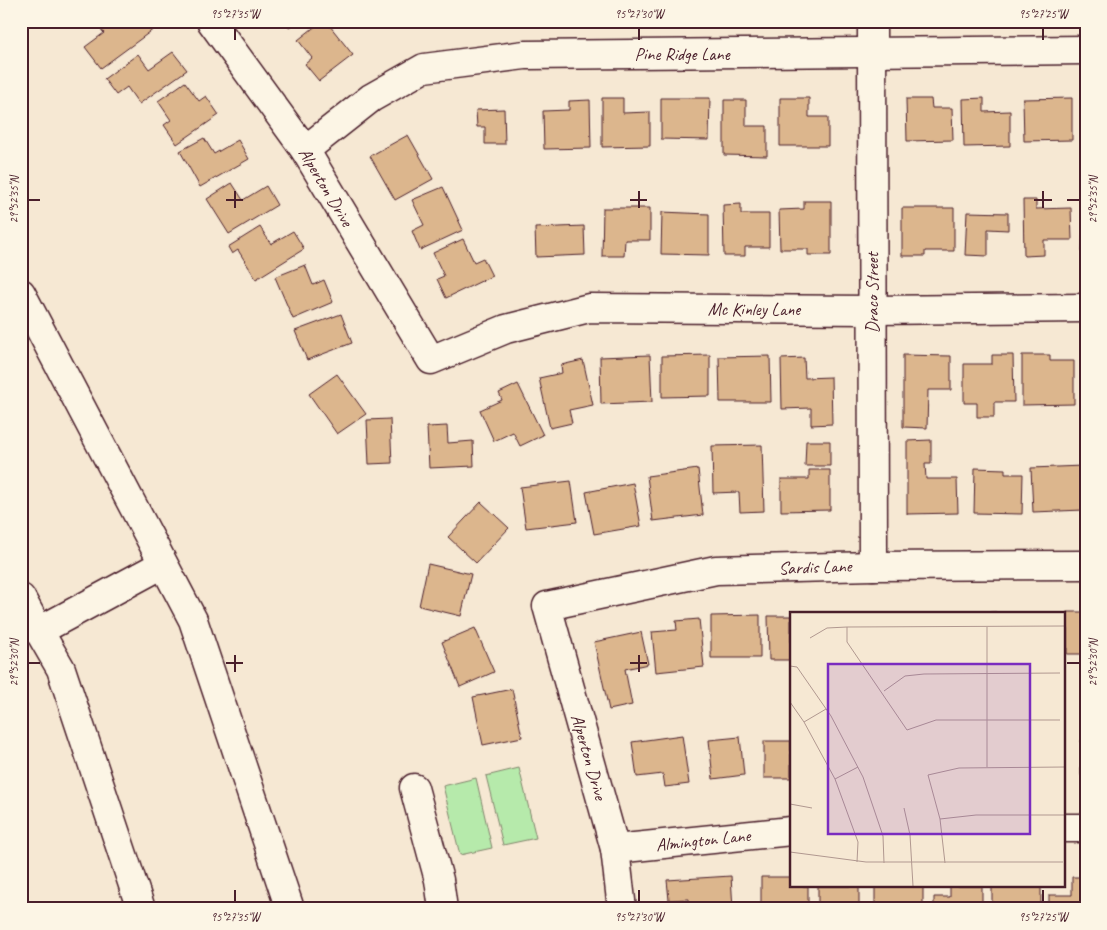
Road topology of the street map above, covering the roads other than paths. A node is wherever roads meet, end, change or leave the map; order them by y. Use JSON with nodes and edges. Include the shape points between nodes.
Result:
{"nodes":[{"id":1,"x":211,"y":21,"type":"edge"},
{"id":2,"x":872,"y":21,"type":"edge"},
{"id":3,"x":1086,"y":50,"type":"edge"},
{"id":4,"x":872,"y":52,"type":"junction"},
{"id":5,"x":305,"y":150,"type":"junction"},
{"id":6,"x":21,"y":293,"type":"edge"},
{"id":7,"x":1086,"y":308,"type":"edge"},
{"id":8,"x":872,"y":310,"type":"junction"},
{"id":9,"x":431,"y":360,"type":"joint"},
{"id":10,"x":163,"y":564,"type":"junction"},
{"id":11,"x":1086,"y":565,"type":"edge"},
{"id":12,"x":872,"y":566,"type":"junction"},
{"id":13,"x":21,"y":598,"type":"edge"},
{"id":14,"x":547,"y":606,"type":"joint"},
{"id":15,"x":39,"y":631,"type":"junction"},
{"id":16,"x":414,"y":788,"type":"dead end"},
{"id":17,"x":1064,"y":828,"type":"edge"},
{"id":18,"x":1086,"y":828,"type":"edge"},
{"id":19,"x":790,"y":831,"type":"edge"},
{"id":20,"x":615,"y":849,"type":"junction"},
{"id":21,"x":141,"y":909,"type":"edge"},
{"id":22,"x":290,"y":909,"type":"edge"},
{"id":23,"x":443,"y":909,"type":"edge"},
{"id":24,"x":622,"y":909,"type":"edge"}],
"edges":[{"from":1,"to":5,"type":"street","name":"Alperton Drive"},
{"from":2,"to":4,"type":"street","name":"Draco Street"},
{"from":3,"to":4,"type":"street","name":"Pine Ridge Lane"},
{"from":4,"to":5,"type":"street","name":"Pine Ridge Lane","via":[[525,55],[424,68],[371,98]]},
{"from":4,"to":8,"type":"street","name":"Draco Street"},
{"from":5,"to":9,"type":"street","name":"Alperton Drive"},
{"from":6,"to":10,"type":"street"},
{"from":7,"to":8,"type":"street","name":"Mc Kinley Lane"},
{"from":8,"to":9,"type":"street","name":"Mc Kinley Lane","via":[[589,308],[506,328]]},
{"from":8,"to":12,"type":"street","name":"Draco Street"},
{"from":10,"to":15,"type":"street"},
{"from":10,"to":22,"type":"street","via":[[193,620]]},
{"from":11,"to":12,"type":"street","name":"Sardis Lane"},
{"from":12,"to":14,"type":"street","name":"Sardis Lane","via":[[716,570]]},
{"from":13,"to":15,"type":"street"},
{"from":14,"to":20,"type":"street","name":"Alperton Drive"},
{"from":15,"to":21,"type":"street","via":[[62,670]]},
{"from":16,"to":23,"type":"street","via":[[439,880]]},
{"from":17,"to":18,"type":"street"},
{"from":19,"to":20,"type":"street","name":"Almington Lane"},
{"from":20,"to":24,"type":"street","name":"Alperton Drive"}]}
